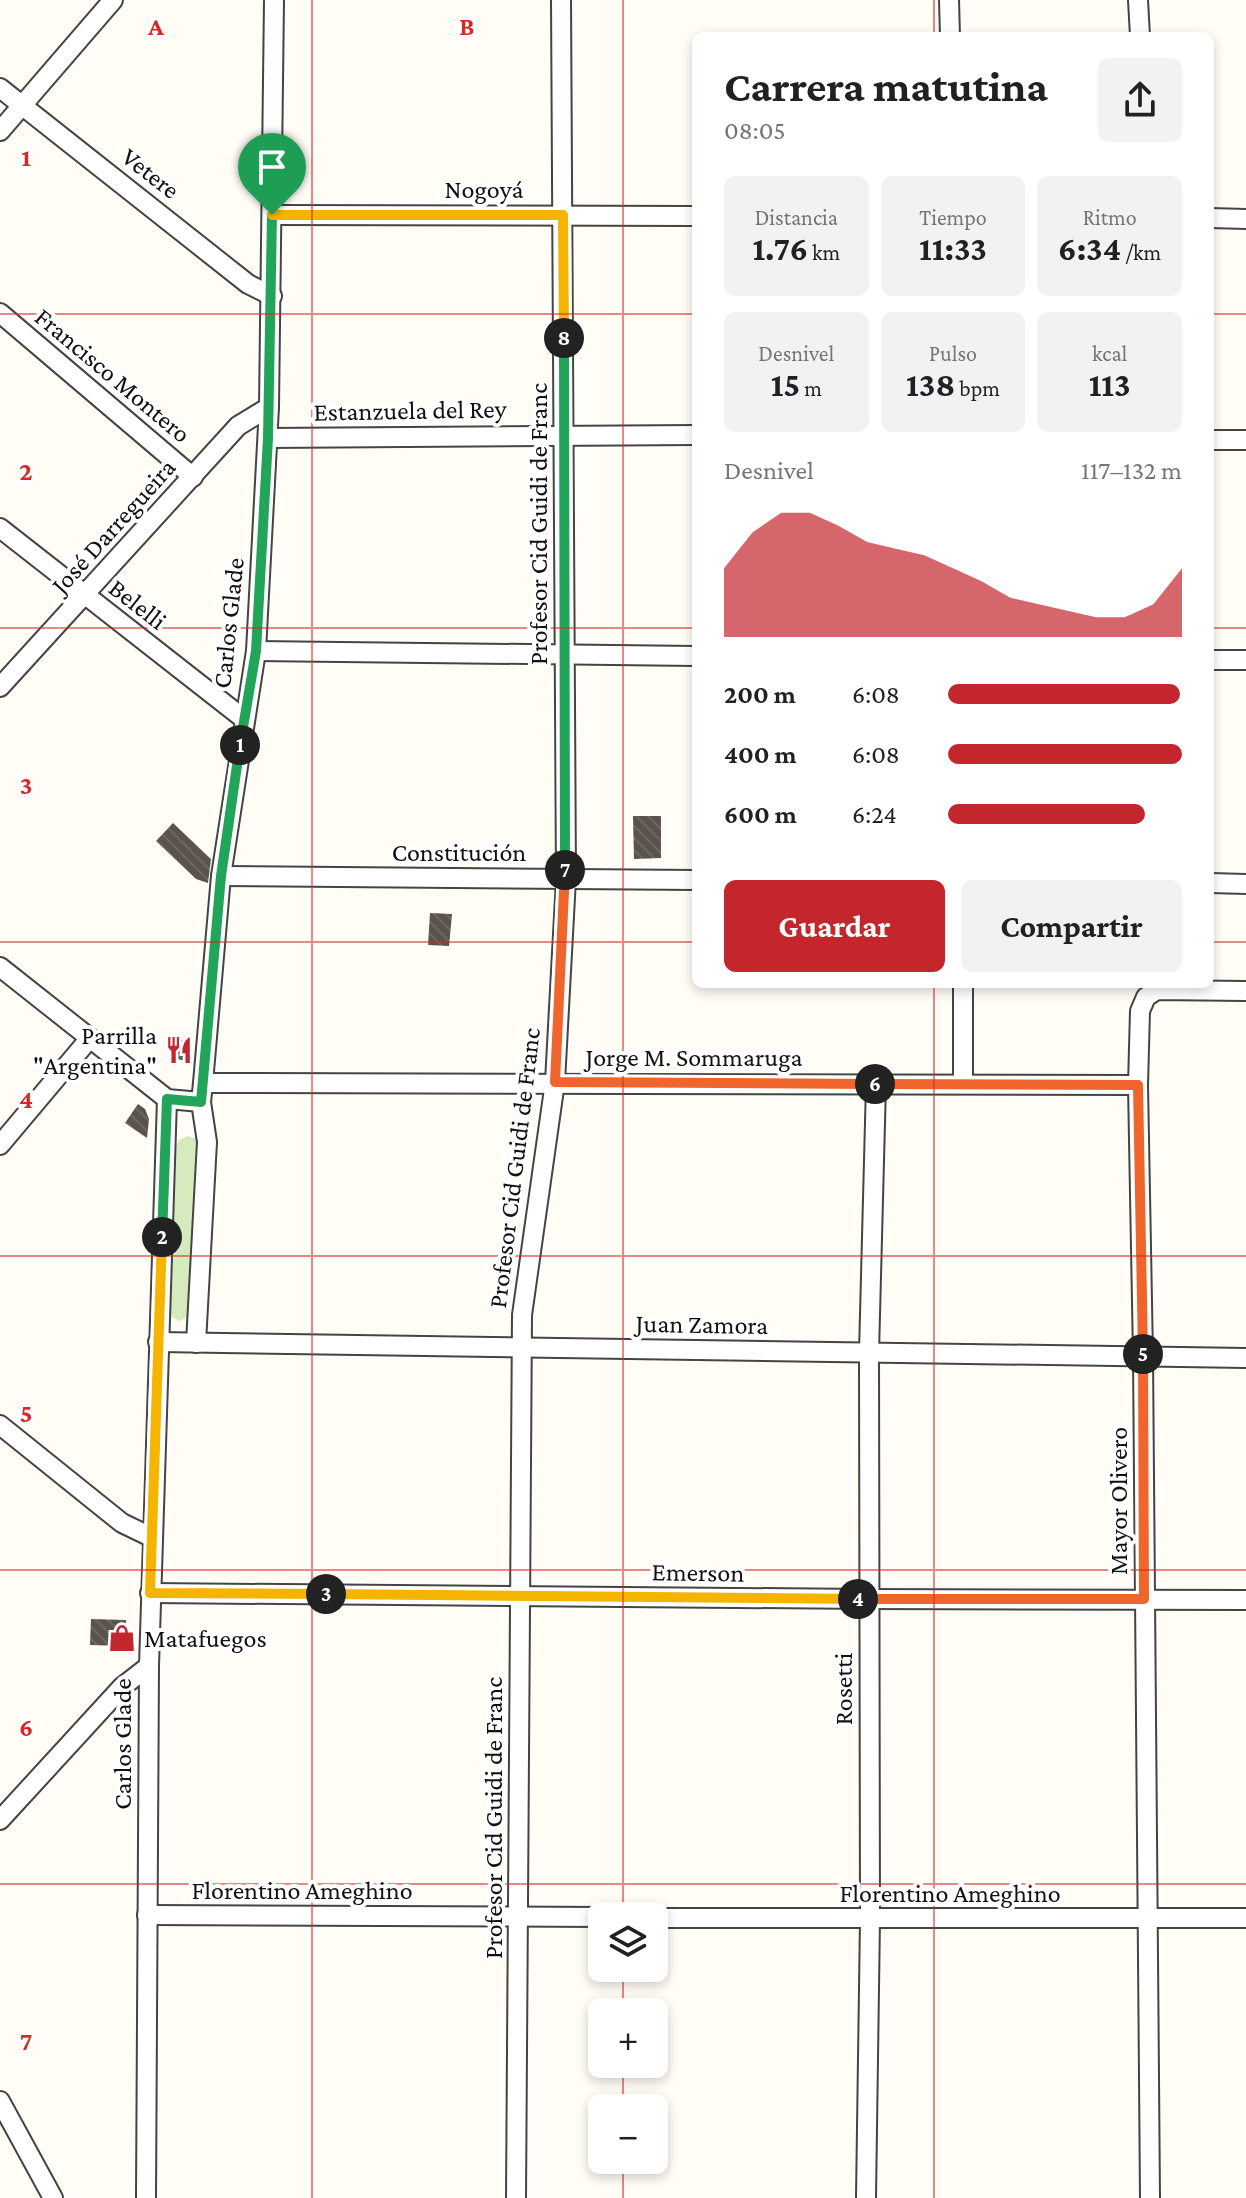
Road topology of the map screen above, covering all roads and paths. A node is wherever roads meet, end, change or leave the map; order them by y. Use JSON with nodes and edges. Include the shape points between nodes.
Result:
{"nodes":[{"id":1,"x":113,"y":0,"type":"edge"},
{"id":2,"x":274,"y":0,"type":"edge"},
{"id":3,"x":561,"y":0,"type":"edge"},
{"id":4,"x":949,"y":0,"type":"edge"},
{"id":5,"x":1138,"y":0,"type":"edge"},
{"id":6,"x":950,"y":32,"type":"edge"},
{"id":7,"x":1140,"y":32,"type":"edge"},
{"id":8,"x":0,"y":88,"type":"edge"},
{"id":9,"x":22,"y":105,"type":"junction"},
{"id":10,"x":0,"y":131,"type":"edge"},
{"id":11,"x":272,"y":215,"type":"junction"},
{"id":12,"x":563,"y":215,"type":"junction"},
{"id":13,"x":692,"y":216,"type":"edge"},
{"id":14,"x":1214,"y":218,"type":"edge"},
{"id":15,"x":1246,"y":219,"type":"edge"},
{"id":16,"x":272,"y":296,"type":"junction"},
{"id":17,"x":0,"y":313,"type":"edge"},
{"id":18,"x":269,"y":407,"type":"junction"},
{"id":19,"x":565,"y":434,"type":"junction"},
{"id":20,"x":692,"y":435,"type":"edge"},
{"id":21,"x":268,"y":438,"type":"junction"},
{"id":22,"x":1214,"y":440,"type":"edge"},
{"id":23,"x":1246,"y":440,"type":"edge"},
{"id":24,"x":193,"y":477,"type":"junction"},
{"id":25,"x":0,"y":528,"type":"edge"},
{"id":26,"x":85,"y":596,"type":"junction"},
{"id":27,"x":256,"y":651,"type":"junction"},
{"id":28,"x":563,"y":655,"type":"junction"},
{"id":29,"x":692,"y":656,"type":"edge"},
{"id":30,"x":1214,"y":660,"type":"edge"},
{"id":31,"x":1246,"y":660,"type":"edge"},
{"id":32,"x":0,"y":687,"type":"edge"},
{"id":33,"x":244,"y":719,"type":"junction"},
{"id":34,"x":221,"y":876,"type":"junction"},
{"id":35,"x":566,"y":879,"type":"junction"},
{"id":36,"x":692,"y":880,"type":"edge"},
{"id":37,"x":1214,"y":883,"type":"edge"},
{"id":38,"x":1246,"y":884,"type":"edge"},
{"id":39,"x":0,"y":967,"type":"edge"},
{"id":40,"x":963,"y":988,"type":"edge"},
{"id":41,"x":1246,"y":991,"type":"edge"},
{"id":42,"x":90,"y":1038,"type":"junction"},
{"id":43,"x":555,"y":1082,"type":"junction"},
{"id":44,"x":203,"y":1083,"type":"junction"},
{"id":45,"x":963,"y":1083,"type":"junction"},
{"id":46,"x":876,"y":1084,"type":"junction"},
{"id":47,"x":1138,"y":1085,"type":"junction"},
{"id":48,"x":167,"y":1099,"type":"junction"},
{"id":49,"x":201,"y":1102,"type":"junction"},
{"id":50,"x":0,"y":1145,"type":"edge"},
{"id":51,"x":158,"y":1342,"type":"junction"},
{"id":52,"x":196,"y":1343,"type":"junction"},
{"id":53,"x":521,"y":1348,"type":"junction"},
{"id":54,"x":869,"y":1353,"type":"junction"},
{"id":55,"x":1143,"y":1356,"type":"junction"},
{"id":56,"x":1246,"y":1358,"type":"edge"},
{"id":57,"x":0,"y":1425,"type":"edge"},
{"id":58,"x":151,"y":1537,"type":"junction"},
{"id":59,"x":150,"y":1593,"type":"junction"},
{"id":60,"x":520,"y":1596,"type":"junction"},
{"id":61,"x":868,"y":1599,"type":"junction"},
{"id":62,"x":1144,"y":1599,"type":"junction"},
{"id":63,"x":1246,"y":1600,"type":"edge"},
{"id":64,"x":149,"y":1666,"type":"junction"},
{"id":65,"x":0,"y":1820,"type":"edge"},
{"id":66,"x":147,"y":1915,"type":"junction"},
{"id":67,"x":519,"y":1917,"type":"junction"},
{"id":68,"x":588,"y":1917,"type":"edge"},
{"id":69,"x":668,"y":1918,"type":"edge"},
{"id":70,"x":1146,"y":1918,"type":"junction"},
{"id":71,"x":1246,"y":1918,"type":"edge"},
{"id":72,"x":870,"y":1919,"type":"junction"},
{"id":73,"x":0,"y":2101,"type":"edge"},
{"id":74,"x":53,"y":2198,"type":"edge"},
{"id":75,"x":146,"y":2198,"type":"edge"},
{"id":76,"x":516,"y":2198,"type":"edge"},
{"id":77,"x":866,"y":2198,"type":"edge"},
{"id":78,"x":1150,"y":2198,"type":"edge"}],
"edges":[{"from":1,"to":9,"type":"street"},
{"from":2,"to":11,"type":"street","name":"Carlos Glade"},
{"from":3,"to":12,"type":"street","name":"Profesor Cid Guidi de Franc"},
{"from":4,"to":6,"type":"street"},
{"from":5,"to":7,"type":"street"},
{"from":8,"to":9,"type":"street","name":"Vetere"},
{"from":9,"to":10,"type":"street"},
{"from":9,"to":16,"type":"street","name":"Vetere","via":[[248,284]]},
{"from":11,"to":12,"type":"street","name":"Nogoyá"},
{"from":11,"to":16,"type":"street","name":"Carlos Glade"},
{"from":12,"to":13,"type":"street","name":"Nogoyá"},
{"from":12,"to":19,"type":"street","name":"Profesor Cid Guidi de Franc"},
{"from":14,"to":15,"type":"street"},
{"from":16,"to":18,"type":"street","name":"Carlos Glade"},
{"from":17,"to":24,"type":"street","name":"Francisco Montero"},
{"from":18,"to":21,"type":"street","name":"Carlos Glade"},
{"from":18,"to":24,"type":"street","name":"José Darregueira","via":[[238,426]]},
{"from":19,"to":20,"type":"street","name":"Estanzuela del Rey"},
{"from":19,"to":21,"type":"street","name":"Estanzuela del Rey"},
{"from":19,"to":28,"type":"street","name":"Profesor Cid Guidi de Franc"},
{"from":21,"to":27,"type":"street","name":"Carlos Glade"},
{"from":22,"to":23,"type":"street"},
{"from":24,"to":26,"type":"street","name":"José Darregueira"},
{"from":25,"to":26,"type":"street","name":"Belelli"},
{"from":26,"to":32,"type":"street","name":"José Darregueira"},
{"from":26,"to":33,"type":"street","name":"Belelli"},
{"from":27,"to":28,"type":"street"},
{"from":27,"to":33,"type":"street","name":"Carlos Glade"},
{"from":28,"to":29,"type":"street"},
{"from":28,"to":35,"type":"street","name":"Profesor Cid Guidi de Franc"},
{"from":30,"to":31,"type":"street"},
{"from":33,"to":34,"type":"street","name":"Carlos Glade"},
{"from":34,"to":35,"type":"street","name":"Constitución"},
{"from":34,"to":44,"type":"street","name":"Carlos Glade"},
{"from":35,"to":36,"type":"street","name":"Constitución"},
{"from":35,"to":43,"type":"street","name":"Profesor Cid Guidi de Franc"},
{"from":37,"to":38,"type":"street"},
{"from":39,"to":42,"type":"street"},
{"from":40,"to":45,"type":"street"},
{"from":41,"to":47,"type":"street","name":"Mayor Olivero","via":[[1157,990],[1146,997],[1140,1011]]},
{"from":42,"to":48,"type":"street"},
{"from":42,"to":50,"type":"street"},
{"from":43,"to":44,"type":"street","name":"Jorge M. Sommaruga"},
{"from":43,"to":46,"type":"street","name":"Jorge M. Sommaruga"},
{"from":43,"to":53,"type":"street","name":"Profesor Cid Guidi de Franc"},
{"from":44,"to":49,"type":"street","name":"Carlos Glade"},
{"from":45,"to":46,"type":"street","name":"Jorge M. Sommaruga"},
{"from":45,"to":47,"type":"street","name":"Jorge M. Sommaruga"},
{"from":46,"to":54,"type":"street","name":"Rosetti"},
{"from":47,"to":55,"type":"street","name":"Mayor Olivero"},
{"from":48,"to":49,"type":"street"},
{"from":48,"to":51,"type":"street","name":"Carlos Glade"},
{"from":49,"to":52,"type":"street","name":"Carlos Glade","via":[[207,1142]]},
{"from":51,"to":52,"type":"street","name":"Juan Zamora"},
{"from":51,"to":58,"type":"street","name":"Carlos Glade"},
{"from":52,"to":53,"type":"street","name":"Juan Zamora"},
{"from":53,"to":54,"type":"street","name":"Juan Zamora"},
{"from":53,"to":60,"type":"street","name":"Profesor Cid Guidi de Franc"},
{"from":54,"to":55,"type":"street","name":"Juan Zamora"},
{"from":54,"to":61,"type":"street","name":"Rosetti"},
{"from":55,"to":56,"type":"street","name":"Juan Zamora"},
{"from":55,"to":62,"type":"street","name":"Mayor Olivero"},
{"from":57,"to":58,"type":"street","via":[[122,1523]]},
{"from":58,"to":59,"type":"street","name":"Carlos Glade"},
{"from":59,"to":60,"type":"street","name":"Emerson"},
{"from":59,"to":64,"type":"street","name":"Carlos Glade"},
{"from":60,"to":61,"type":"street","name":"Emerson"},
{"from":60,"to":67,"type":"street","name":"Profesor Cid Guidi de Franc"},
{"from":61,"to":62,"type":"street","name":"Emerson"},
{"from":61,"to":72,"type":"street","name":"Rosetti"},
{"from":62,"to":63,"type":"street","name":"Emerson"},
{"from":62,"to":70,"type":"street","name":"Mayor Olivero"},
{"from":64,"to":65,"type":"street","via":[[122,1687]]},
{"from":64,"to":66,"type":"street","name":"Carlos Glade"},
{"from":66,"to":67,"type":"street","name":"Florentino Ameghino"},
{"from":66,"to":75,"type":"street","name":"Carlos Glade"},
{"from":67,"to":68,"type":"street","name":"Florentino Ameghino"},
{"from":67,"to":76,"type":"street","name":"Profesor Cid Guidi de Franc"},
{"from":69,"to":72,"type":"street","name":"Florentino Ameghino"},
{"from":70,"to":71,"type":"street","name":"Florentino Ameghino"},
{"from":70,"to":72,"type":"street","name":"Florentino Ameghino"},
{"from":70,"to":78,"type":"street","name":"Mayor Olivero"},
{"from":72,"to":77,"type":"street","name":"Rosetti"},
{"from":73,"to":74,"type":"street"}]}
